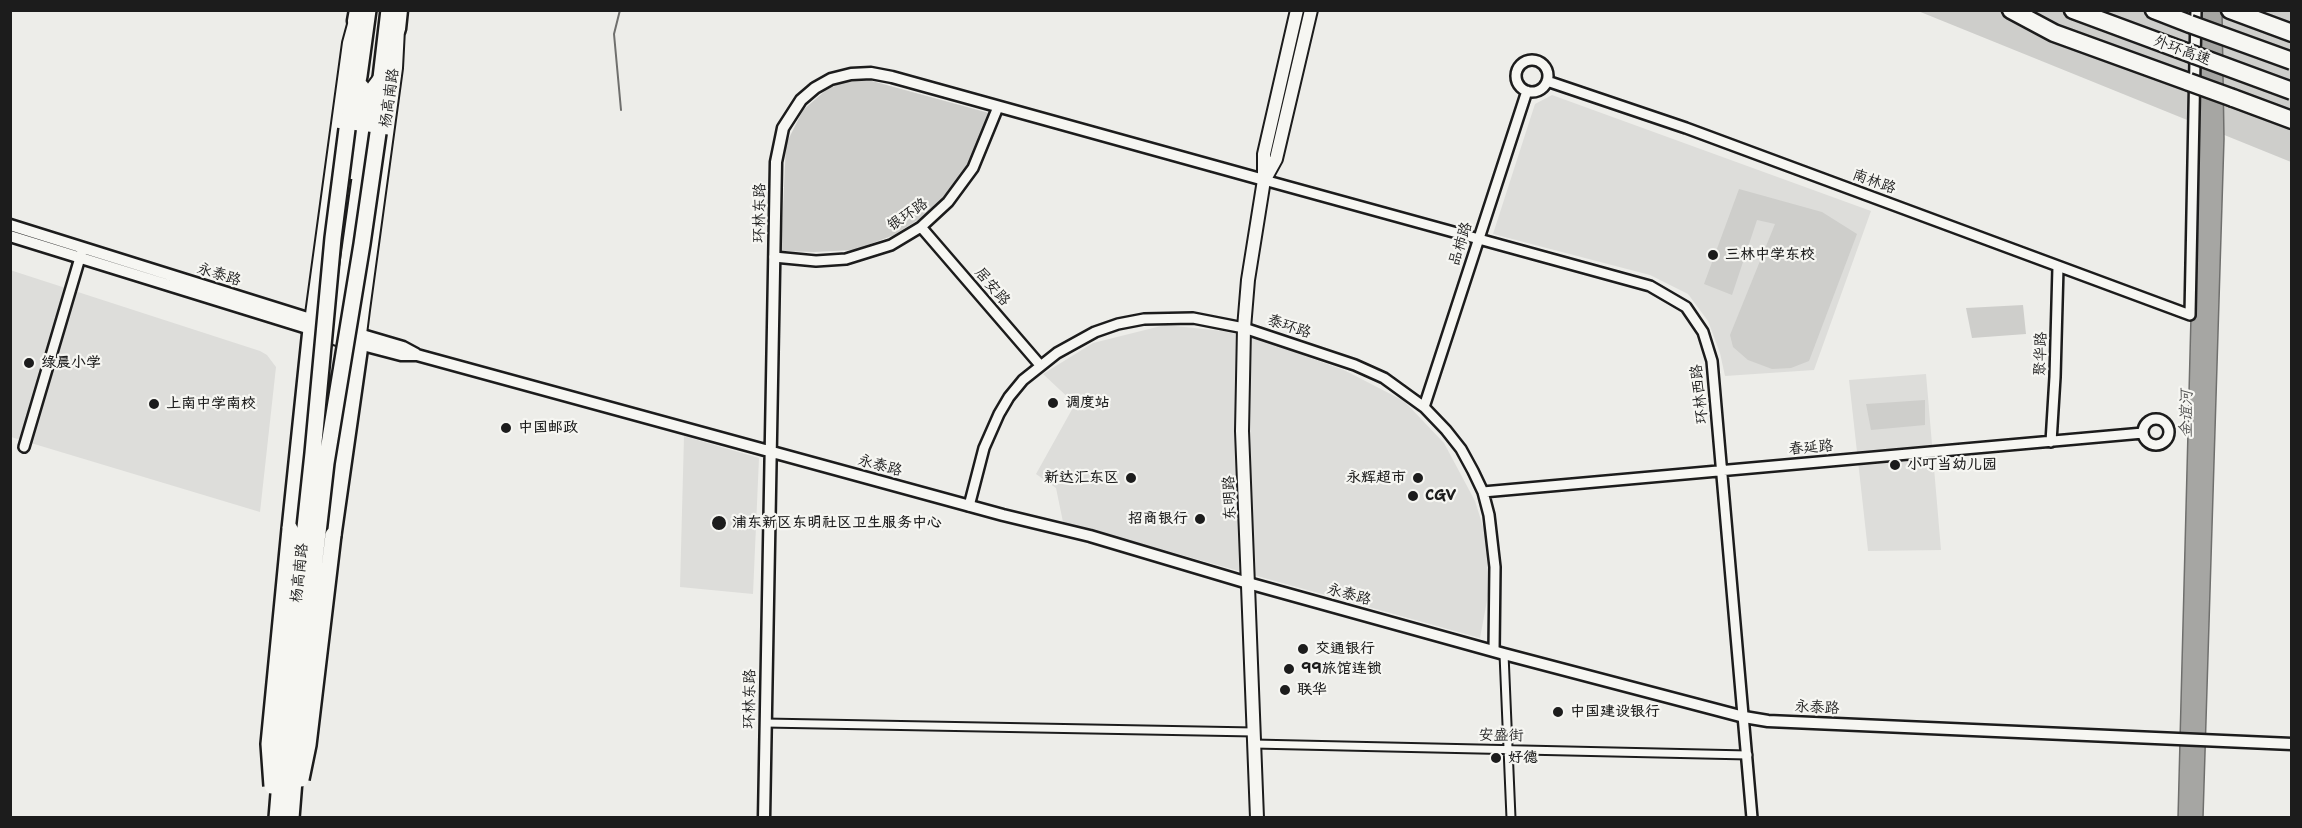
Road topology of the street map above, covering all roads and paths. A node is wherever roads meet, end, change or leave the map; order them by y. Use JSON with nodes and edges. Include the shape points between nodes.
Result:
{"nodes":[{"id":1,"x":389,"y":10,"type":"edge"},
{"id":2,"x":399,"y":10,"type":"edge"},
{"id":3,"x":1297,"y":10,"type":"edge"},
{"id":4,"x":1311,"y":10,"type":"edge"},
{"id":5,"x":2010,"y":10,"type":"edge"},
{"id":6,"x":2073,"y":10,"type":"edge"},
{"id":7,"x":2154,"y":10,"type":"edge"},
{"id":8,"x":2232,"y":11,"type":"edge"},
{"id":9,"x":361,"y":14,"type":"edge"},
{"id":10,"x":2193,"y":17,"type":"edge"},
{"id":11,"x":397,"y":29,"type":"joint"},
{"id":12,"x":2292,"y":33,"type":"edge"},
{"id":13,"x":2292,"y":61,"type":"edge"},
{"id":14,"x":359,"y":76,"type":"junction"},
{"id":15,"x":381,"y":78,"type":"junction"},
{"id":16,"x":1547,"y":81,"type":"junction"},
{"id":17,"x":1527,"y":91,"type":"junction"},
{"id":18,"x":2292,"y":91,"type":"edge"},
{"id":19,"x":998,"y":106,"type":"junction"},
{"id":20,"x":2292,"y":120,"type":"edge"},
{"id":21,"x":347,"y":129,"type":"junction"},
{"id":22,"x":382,"y":134,"type":"junction"},
{"id":23,"x":1264,"y":180,"type":"junction"},
{"id":24,"x":10,"y":225,"type":"edge"},
{"id":25,"x":921,"y":227,"type":"junction"},
{"id":26,"x":10,"y":236,"type":"edge"},
{"id":27,"x":1478,"y":239,"type":"junction"},
{"id":28,"x":81,"y":253,"type":"junction"},
{"id":29,"x":774,"y":257,"type":"junction"},
{"id":30,"x":2058,"y":267,"type":"junction"},
{"id":31,"x":1244,"y":328,"type":"junction"},
{"id":32,"x":326,"y":330,"type":"junction"},
{"id":33,"x":356,"y":340,"type":"junction"},
{"id":34,"x":1040,"y":365,"type":"junction"},
{"id":35,"x":1425,"y":407,"type":"junction"},
{"id":36,"x":2143,"y":434,"type":"dead end"},
{"id":37,"x":2051,"y":442,"type":"junction"},
{"id":38,"x":24,"y":447,"type":"dead end"},
{"id":39,"x":770,"y":451,"type":"junction"},
{"id":40,"x":338,"y":468,"type":"junction"},
{"id":41,"x":1722,"y":471,"type":"junction"},
{"id":42,"x":1483,"y":492,"type":"junction"},
{"id":43,"x":969,"y":506,"type":"junction"},
{"id":44,"x":1248,"y":583,"type":"junction"},
{"id":45,"x":1499,"y":653,"type":"junction"},
{"id":46,"x":1744,"y":717,"type":"junction"},
{"id":47,"x":765,"y":723,"type":"junction"},
{"id":48,"x":1254,"y":738,"type":"junction"},
{"id":49,"x":2292,"y":744,"type":"edge"},
{"id":50,"x":1510,"y":750,"type":"junction"},
{"id":51,"x":1748,"y":755,"type":"junction"},
{"id":52,"x":274,"y":818,"type":"edge"},
{"id":53,"x":294,"y":818,"type":"edge"},
{"id":54,"x":764,"y":818,"type":"edge"},
{"id":55,"x":1257,"y":818,"type":"edge"},
{"id":56,"x":1511,"y":818,"type":"edge"},
{"id":57,"x":1752,"y":818,"type":"edge"}],
"edges":[{"from":1,"to":15,"type":"highway","name":"杨高南路"},
{"from":2,"to":11,"type":"highway"},
{"from":3,"to":23,"type":"main road","name":"东明路","via":[[1264,154]]},
{"from":4,"to":23,"type":"main road","name":"东明路","via":[[1276,159]]},
{"from":5,"to":20,"type":"highway","bridge":true,"via":[[2054,33]]},
{"from":6,"to":18,"type":"highway","name":"外环高速","bridge":true},
{"from":7,"to":10,"type":"highway","name":"外环高速"},
{"from":8,"to":12,"type":"highway"},
{"from":9,"to":14,"type":"highway","name":"杨高南路"},
{"from":9,"to":21,"type":"highway"},
{"from":9,"to":32,"type":"main road","name":"杨高南路","via":[[350,43],[315,299]]},
{"from":10,"to":13,"type":"highway","name":"外环高速","bridge":true},
{"from":10,"to":30,"type":"street","name":"南林路","via":[[2190,315]]},
{"from":11,"to":22,"type":"highway"},
{"from":14,"to":21,"type":"highway","name":"杨高南路"},
{"from":14,"to":32,"type":"main road","name":"杨高南路","via":[[362,89]]},
{"from":15,"to":22,"type":"highway","name":"杨高南路"},
{"from":15,"to":32,"type":"main road","name":"杨高南路","via":[[372,90]]},
{"from":16,"to":17,"type":"street","via":[[1539,90]]},
{"from":16,"to":17,"type":"street","via":[[1542,64],[1525,61],[1516,77]]},
{"from":16,"to":30,"type":"street","name":"南林路","via":[[1686,128]]},
{"from":17,"to":27,"type":"street","name":"品柿路"},
{"from":19,"to":23,"type":"street","name":"环林东路"},
{"from":19,"to":25,"type":"street","name":"银环路","via":[[973,168],[948,202]]},
{"from":19,"to":29,"type":"street","name":"环林东路","via":[[871,73],[831,79],[815,88],[791,113],[778,144]]},
{"from":21,"to":52,"type":"highway","name":"杨高南路","bridge":true},
{"from":22,"to":33,"type":"main road","name":"杨高南路"},
{"from":22,"to":53,"type":"highway","name":"杨高南路","bridge":true,"via":[[326,463],[304,655]]},
{"from":23,"to":27,"type":"street","name":"环林西路"},
{"from":23,"to":31,"type":"main road","name":"东明路"},
{"from":24,"to":28,"type":"street","name":"永泰路"},
{"from":25,"to":29,"type":"street","name":"银环路","via":[[891,245],[846,259]]},
{"from":25,"to":34,"type":"street","name":"居安路"},
{"from":26,"to":28,"type":"street","name":"永泰路"},
{"from":27,"to":35,"type":"street","name":"品柿路"},
{"from":27,"to":41,"type":"street","name":"环林西路","via":[[1650,286],[1686,307],[1703,332],[1712,361]]},
{"from":28,"to":32,"type":"street","name":"永泰路"},
{"from":28,"to":38,"type":"street"},
{"from":29,"to":39,"type":"street","name":"环林东路"},
{"from":30,"to":37,"type":"street","name":"聚华路"},
{"from":31,"to":34,"type":"street","name":"泰环路","via":[[1193,318],[1144,319],[1095,332]]},
{"from":31,"to":35,"type":"street","name":"泰环路","via":[[1355,365],[1384,378]]},
{"from":31,"to":44,"type":"main road","name":"东明路","via":[[1242,431]]},
{"from":32,"to":33,"type":"main road"},
{"from":32,"to":52,"type":"main road","name":"杨高南路","via":[[277,719]]},
{"from":32,"to":52,"type":"highway","bridge":true,"via":[[297,468],[269,744]]},
{"from":33,"to":39,"type":"street","name":"永泰路"},
{"from":33,"to":40,"type":"main road","name":"杨高南路"},
{"from":33,"to":40,"type":"highway","via":[[346,444]]},
{"from":34,"to":43,"type":"street","name":"泰环路","via":[[1009,397],[996,420],[984,448]]},
{"from":35,"to":42,"type":"street","name":"泰环路","via":[[1461,450]]},
{"from":36,"to":37,"type":"street","name":"春延路"},
{"from":37,"to":41,"type":"street","name":"春延路"},
{"from":39,"to":43,"type":"street","name":"永泰路"},
{"from":39,"to":47,"type":"street","name":"环林东路"},
{"from":40,"to":53,"type":"highway","bridge":true,"via":[[308,745]]},
{"from":41,"to":42,"type":"street","name":"春延路"},
{"from":41,"to":46,"type":"street","name":"环林西路"},
{"from":42,"to":45,"type":"street","name":"泰环路","via":[[1495,567]]},
{"from":43,"to":44,"type":"street","name":"永泰路","via":[[1090,536]]},
{"from":44,"to":45,"type":"street","name":"永泰路"},
{"from":44,"to":48,"type":"main road","name":"东明路"},
{"from":45,"to":46,"type":"street","name":"永泰路"},
{"from":45,"to":50,"type":"street"},
{"from":46,"to":49,"type":"street","name":"永泰路"},
{"from":46,"to":51,"type":"street","name":"环林西路"},
{"from":47,"to":48,"type":"street","name":"安盛街"},
{"from":47,"to":54,"type":"street","name":"环林东路"},
{"from":48,"to":50,"type":"street","name":"安盛街"},
{"from":48,"to":55,"type":"main road","name":"东明路"},
{"from":50,"to":51,"type":"street","name":"安盛街"},
{"from":50,"to":56,"type":"street"},
{"from":51,"to":57,"type":"street","name":"环林西路"}]}
